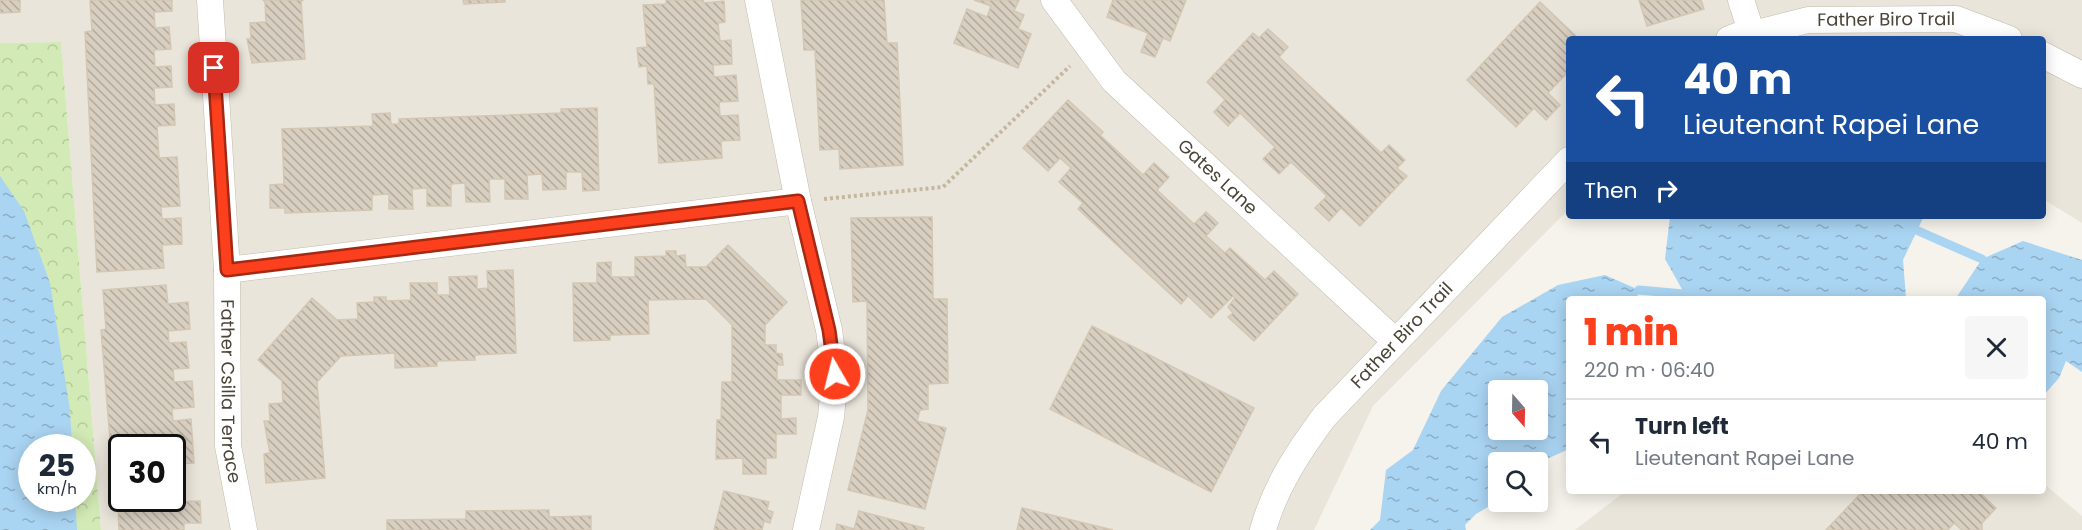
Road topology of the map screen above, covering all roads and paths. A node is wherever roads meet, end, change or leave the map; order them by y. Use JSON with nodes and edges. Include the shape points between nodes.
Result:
{"nodes":[{"id":1,"x":210,"y":0,"type":"edge"},
{"id":2,"x":758,"y":0,"type":"edge"},
{"id":3,"x":1054,"y":0,"type":"edge"},
{"id":4,"x":1741,"y":0,"type":"edge"},
{"id":5,"x":1740,"y":35,"type":"edge"},
{"id":6,"x":2001,"y":36,"type":"edge"},
{"id":7,"x":1088,"y":49,"type":"junction"},
{"id":8,"x":2046,"y":57,"type":"edge"},
{"id":9,"x":2082,"y":75,"type":"edge"},
{"id":10,"x":1566,"y":163,"type":"edge"},
{"id":11,"x":798,"y":201,"type":"junction"},
{"id":12,"x":227,"y":270,"type":"junction"},
{"id":13,"x":1395,"y":341,"type":"junction"},
{"id":14,"x":244,"y":530,"type":"edge"},
{"id":15,"x":806,"y":530,"type":"edge"},
{"id":16,"x":1263,"y":530,"type":"edge"}],
"edges":[{"from":1,"to":12,"type":"street","name":"Father Csilla Terrace"},
{"from":2,"to":11,"type":"street"},
{"from":3,"to":7,"type":"street","name":"Gates Lane"},
{"from":4,"to":5,"type":"street"},
{"from":5,"to":6,"type":"street","name":"Father Biro Trail","via":[[1808,20],[1956,19]]},
{"from":7,"to":11,"type":"path","via":[[943,187]]},
{"from":7,"to":13,"type":"street","name":"Gates Lane","via":[[1114,81]]},
{"from":8,"to":9,"type":"street"},
{"from":10,"to":13,"type":"street","name":"Father Biro Trail"},
{"from":11,"to":12,"type":"street"},
{"from":11,"to":15,"type":"street","via":[[829,330],[835,374],[831,417]]},
{"from":12,"to":14,"type":"street","name":"Father Csilla Terrace","via":[[228,446]]},
{"from":13,"to":16,"type":"street","name":"Father Biro Trail","via":[[1324,417],[1293,460],[1268,510]]}]}
